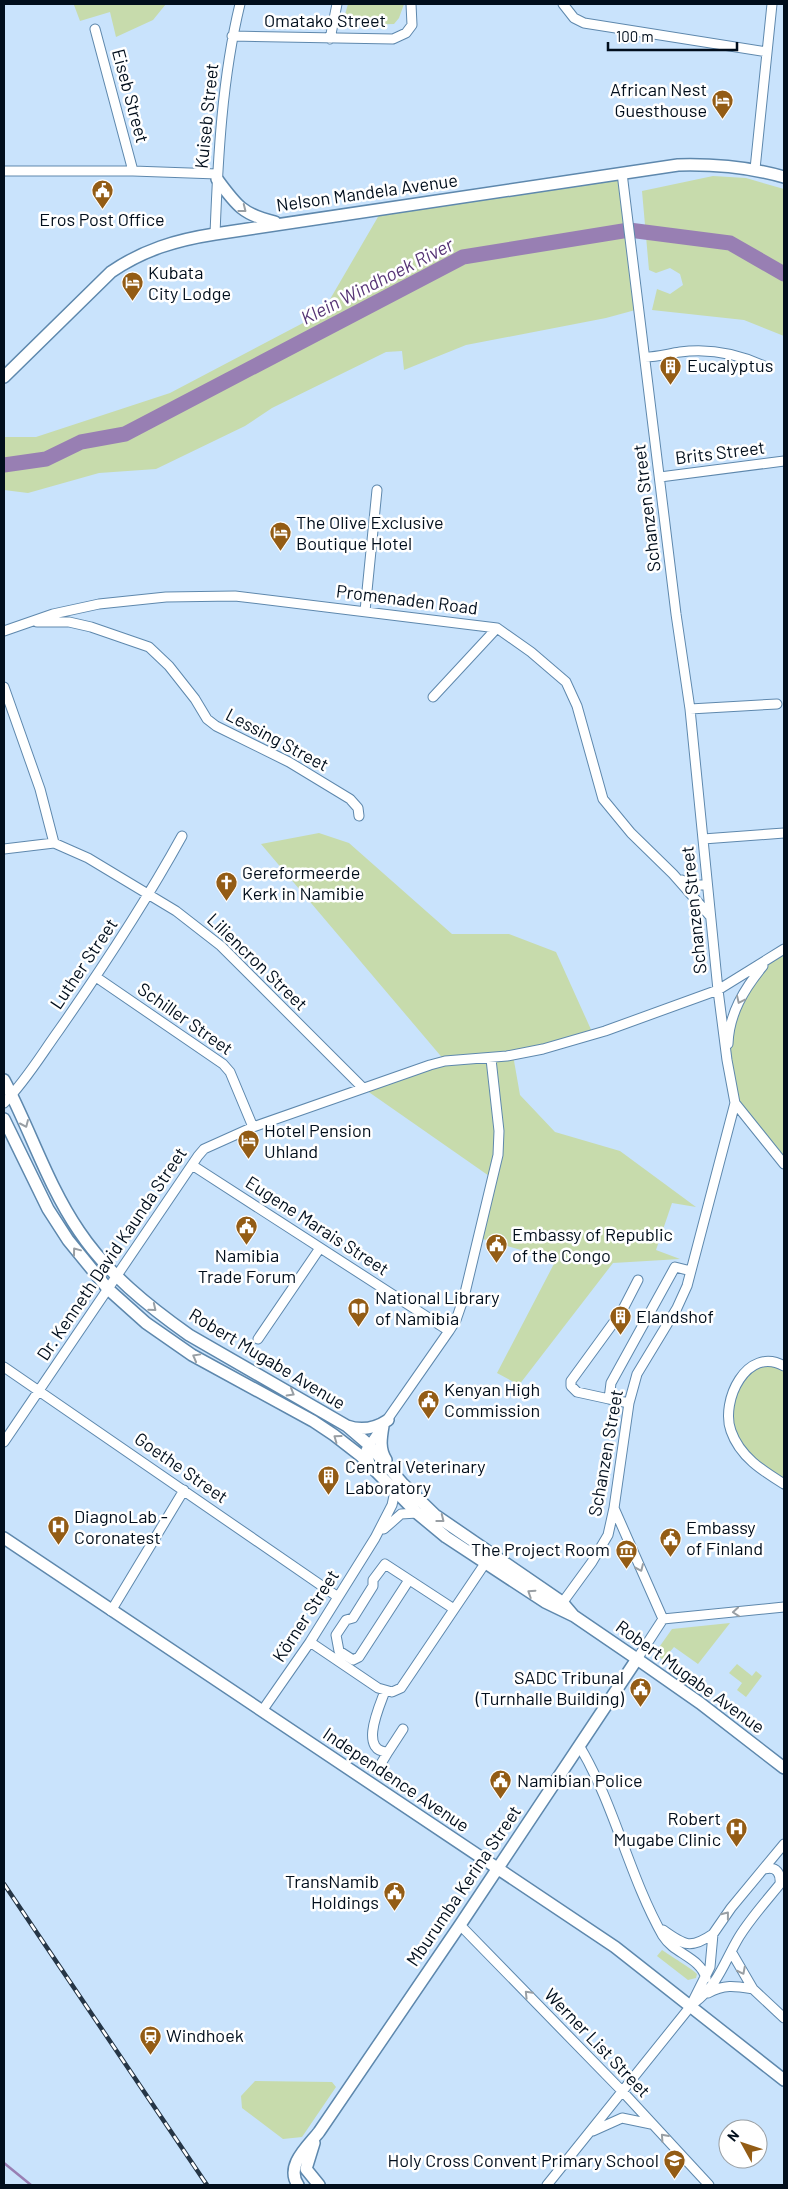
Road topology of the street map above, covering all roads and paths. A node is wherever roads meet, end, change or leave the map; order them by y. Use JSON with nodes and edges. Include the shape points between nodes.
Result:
{"nodes":[{"id":1,"x":240,"y":4,"type":"edge"},
{"id":2,"x":337,"y":4,"type":"edge"},
{"id":3,"x":411,"y":4,"type":"edge"},
{"id":4,"x":563,"y":4,"type":"edge"},
{"id":5,"x":772,"y":4,"type":"edge"},
{"id":6,"x":95,"y":29,"type":"dead end"},
{"id":7,"x":232,"y":36,"type":"junction"},
{"id":8,"x":330,"y":39,"type":"junction"},
{"id":9,"x":767,"y":52,"type":"junction"},
{"id":10,"x":755,"y":169,"type":"junction"},
{"id":11,"x":4,"y":171,"type":"edge"},
{"id":12,"x":133,"y":171,"type":"junction"},
{"id":13,"x":622,"y":173,"type":"junction"},
{"id":14,"x":217,"y":176,"type":"junction"},
{"id":15,"x":784,"y":177,"type":"edge"},
{"id":16,"x":281,"y":224,"type":"junction"},
{"id":17,"x":215,"y":234,"type":"junction"},
{"id":18,"x":645,"y":357,"type":"junction"},
{"id":19,"x":764,"y":366,"type":"dead end"},
{"id":20,"x":4,"y":377,"type":"edge"},
{"id":21,"x":784,"y":461,"type":"edge"},
{"id":22,"x":660,"y":477,"type":"junction"},
{"id":23,"x":377,"y":490,"type":"dead end"},
{"id":24,"x":365,"y":611,"type":"junction"},
{"id":25,"x":26,"y":623,"type":"junction"},
{"id":26,"x":497,"y":628,"type":"junction"},
{"id":27,"x":4,"y":631,"type":"edge"},
{"id":28,"x":4,"y":687,"type":"edge"},
{"id":29,"x":433,"y":696,"type":"dead end"},
{"id":30,"x":777,"y":704,"type":"dead end"},
{"id":31,"x":690,"y":709,"type":"junction"},
{"id":32,"x":359,"y":816,"type":"dead end"},
{"id":33,"x":784,"y":833,"type":"edge"},
{"id":34,"x":182,"y":836,"type":"dead end"},
{"id":35,"x":703,"y":839,"type":"junction"},
{"id":36,"x":54,"y":843,"type":"junction"},
{"id":37,"x":4,"y":849,"type":"edge"},
{"id":38,"x":673,"y":874,"type":"junction"},
{"id":39,"x":706,"y":885,"type":"junction"},
{"id":40,"x":149,"y":895,"type":"junction"},
{"id":41,"x":710,"y":916,"type":"junction"},
{"id":42,"x":784,"y":949,"type":"edge"},
{"id":43,"x":768,"y":960,"type":"junction"},
{"id":44,"x":96,"y":977,"type":"junction"},
{"id":45,"x":718,"y":990,"type":"junction"},
{"id":46,"x":491,"y":1059,"type":"junction"},
{"id":47,"x":727,"y":1060,"type":"junction"},
{"id":48,"x":4,"y":1080,"type":"edge"},
{"id":49,"x":363,"y":1088,"type":"junction"},
{"id":50,"x":8,"y":1099,"type":"edge"},
{"id":51,"x":735,"y":1103,"type":"junction"},
{"id":52,"x":4,"y":1119,"type":"edge"},
{"id":53,"x":253,"y":1127,"type":"junction"},
{"id":54,"x":4,"y":1142,"type":"edge"},
{"id":55,"x":19,"y":1150,"type":"junction"},
{"id":56,"x":784,"y":1164,"type":"edge"},
{"id":57,"x":192,"y":1165,"type":"junction"},
{"id":58,"x":320,"y":1248,"type":"junction"},
{"id":59,"x":691,"y":1271,"type":"junction"},
{"id":60,"x":116,"y":1276,"type":"junction"},
{"id":61,"x":638,"y":1280,"type":"dead end"},
{"id":62,"x":108,"y":1288,"type":"junction"},
{"id":63,"x":449,"y":1332,"type":"junction"},
{"id":64,"x":258,"y":1339,"type":"dead end"},
{"id":65,"x":784,"y":1366,"type":"edge"},
{"id":66,"x":4,"y":1367,"type":"edge"},
{"id":67,"x":39,"y":1390,"type":"junction"},
{"id":68,"x":609,"y":1399,"type":"junction"},
{"id":69,"x":629,"y":1403,"type":"junction"},
{"id":70,"x":385,"y":1423,"type":"junction"},
{"id":71,"x":347,"y":1426,"type":"junction"},
{"id":72,"x":4,"y":1442,"type":"edge"},
{"id":73,"x":368,"y":1444,"type":"junction"},
{"id":74,"x":389,"y":1465,"type":"junction"},
{"id":75,"x":372,"y":1466,"type":"junction"},
{"id":76,"x":784,"y":1484,"type":"edge"},
{"id":77,"x":393,"y":1487,"type":"junction"},
{"id":78,"x":184,"y":1490,"type":"junction"},
{"id":79,"x":614,"y":1508,"type":"junction"},
{"id":80,"x":417,"y":1513,"type":"junction"},
{"id":81,"x":4,"y":1538,"type":"edge"},
{"id":82,"x":375,"y":1538,"type":"junction"},
{"id":83,"x":488,"y":1559,"type":"junction"},
{"id":84,"x":409,"y":1580,"type":"junction"},
{"id":85,"x":338,"y":1597,"type":"junction"},
{"id":86,"x":560,"y":1606,"type":"junction"},
{"id":87,"x":784,"y":1608,"type":"edge"},
{"id":88,"x":454,"y":1609,"type":"junction"},
{"id":89,"x":111,"y":1611,"type":"junction"},
{"id":90,"x":663,"y":1619,"type":"junction"},
{"id":91,"x":310,"y":1642,"type":"junction"},
{"id":92,"x":637,"y":1659,"type":"junction"},
{"id":93,"x":388,"y":1691,"type":"junction"},
{"id":94,"x":262,"y":1711,"type":"junction"},
{"id":95,"x":403,"y":1729,"type":"dead end"},
{"id":96,"x":580,"y":1747,"type":"junction"},
{"id":97,"x":388,"y":1752,"type":"junction"},
{"id":98,"x":379,"y":1768,"type":"dead end"},
{"id":99,"x":784,"y":1768,"type":"edge"},
{"id":100,"x":784,"y":1844,"type":"edge"},
{"id":101,"x":497,"y":1868,"type":"junction"},
{"id":102,"x":765,"y":1869,"type":"junction"},
{"id":103,"x":782,"y":1882,"type":"edge"},
{"id":104,"x":460,"y":1925,"type":"junction"},
{"id":105,"x":659,"y":1927,"type":"junction"},
{"id":106,"x":713,"y":1934,"type":"junction"},
{"id":107,"x":732,"y":1953,"type":"junction"},
{"id":108,"x":706,"y":1978,"type":"junction"},
{"id":109,"x":753,"y":1989,"type":"junction"},
{"id":110,"x":706,"y":1994,"type":"junction"},
{"id":111,"x":690,"y":2006,"type":"junction"},
{"id":112,"x":784,"y":2018,"type":"edge"},
{"id":113,"x":784,"y":2080,"type":"edge"},
{"id":114,"x":623,"y":2092,"type":"junction"},
{"id":115,"x":652,"y":2124,"type":"junction"},
{"id":116,"x":319,"y":2132,"type":"junction"},
{"id":117,"x":589,"y":2133,"type":"junction"},
{"id":118,"x":296,"y":2182,"type":"edge"},
{"id":119,"x":318,"y":2185,"type":"edge"},
{"id":120,"x":547,"y":2185,"type":"edge"},
{"id":121,"x":709,"y":2185,"type":"edge"}],
"edges":[{"from":1,"to":7,"type":"street","name":"Kuiseb Street"},
{"from":2,"to":8,"type":"street"},
{"from":3,"to":8,"type":"street","name":"Omatako Street","via":[[412,25],[406,33],[393,39]]},
{"from":4,"to":9,"type":"street","via":[[574,18],[584,23]]},
{"from":5,"to":9,"type":"street"},
{"from":6,"to":12,"type":"street","name":"Eiseb Street"},
{"from":7,"to":8,"type":"street","name":"Omatako Street"},
{"from":7,"to":14,"type":"street","name":"Kuiseb Street"},
{"from":9,"to":10,"type":"street"},
{"from":10,"to":13,"type":"main road","name":"Nelson Mandela Avenue","via":[[702,164]]},
{"from":10,"to":15,"type":"main road","name":"Nelson Mandela Avenue"},
{"from":11,"to":12,"type":"street"},
{"from":12,"to":14,"type":"street"},
{"from":13,"to":16,"type":"main road","name":"Nelson Mandela Avenue"},
{"from":13,"to":18,"type":"street","name":"Schanzen Street"},
{"from":14,"to":16,"type":"main road","one_way":true,"via":[[236,204],[245,211],[254,217]]},
{"from":14,"to":17,"type":"street","name":"Kuiseb Street"},
{"from":16,"to":17,"type":"main road","name":"Nelson Mandela Avenue"},
{"from":17,"to":20,"type":"main road","name":"Nelson Mandela Avenue","via":[[169,243],[129,260],[97,284]]},
{"from":18,"to":19,"type":"street","via":[[717,352],[744,357]]},
{"from":18,"to":22,"type":"street","name":"Schanzen Street"},
{"from":21,"to":22,"type":"street","name":"Brits Street"},
{"from":22,"to":31,"type":"street","name":"Schanzen Street"},
{"from":23,"to":24,"type":"street"},
{"from":24,"to":25,"type":"street","name":"Promenaden Road","via":[[257,598],[166,597],[99,604]]},
{"from":24,"to":26,"type":"street","name":"Promenaden Road"},
{"from":25,"to":27,"type":"street","name":"Promenaden Road"},
{"from":25,"to":32,"type":"street","name":"Lessing Street","via":[[69,622],[119,635],[149,647],[169,666],[207,719],[289,762],[350,799],[358,808]]},
{"from":26,"to":29,"type":"street"},
{"from":26,"to":38,"type":"street","name":"Promenaden Road","via":[[566,682],[578,706],[603,799],[631,834]]},
{"from":28,"to":36,"type":"street","via":[[40,789]]},
{"from":30,"to":31,"type":"street"},
{"from":31,"to":35,"type":"street","name":"Schanzen Street"},
{"from":33,"to":35,"type":"street"},
{"from":34,"to":40,"type":"street","name":"Luther Street"},
{"from":35,"to":39,"type":"street","name":"Schanzen Street"},
{"from":36,"to":37,"type":"street"},
{"from":36,"to":40,"type":"street","name":"Liliencron Street","via":[[88,858]]},
{"from":38,"to":39,"type":"street","name":"Promenaden Road","via":[[690,885]]},
{"from":38,"to":41,"type":"street","name":"Promenaden Road"},
{"from":39,"to":41,"type":"street","name":"Schanzen Street"},
{"from":40,"to":44,"type":"street","name":"Luther Street"},
{"from":40,"to":49,"type":"street","name":"Liliencron Street","via":[[189,920],[221,946]]},
{"from":41,"to":45,"type":"street","name":"Schanzen Street"},
{"from":42,"to":43,"type":"street","name":"Dr. Kenneth David Kaunda Street"},
{"from":43,"to":45,"type":"street","name":"Dr. Kenneth David Kaunda Street"},
{"from":43,"to":47,"type":"street","one_way":true,"via":[[748,984],[737,1004],[728,1036]]},
{"from":44,"to":50,"type":"street","name":"Luther Street"},
{"from":44,"to":53,"type":"street","name":"Schiller Street","via":[[224,1064]]},
{"from":45,"to":46,"type":"street","name":"Dr. Kenneth David Kaunda Street","via":[[600,1032],[544,1049]]},
{"from":45,"to":47,"type":"street","name":"Schanzen Street"},
{"from":46,"to":49,"type":"street","name":"Dr. Kenneth David Kaunda Street","via":[[446,1061]]},
{"from":46,"to":63,"type":"street","via":[[499,1131],[498,1154],[464,1297]]},
{"from":47,"to":51,"type":"street","name":"Schanzen Street"},
{"from":48,"to":50,"type":"main road","name":"Robert Mugabe Avenue"},
{"from":49,"to":53,"type":"street","name":"Dr. Kenneth David Kaunda Street"},
{"from":50,"to":60,"type":"main road","name":"Robert Mugabe Avenue","one_way":true,"via":[[68,1212],[84,1238]]},
{"from":51,"to":56,"type":"street"},
{"from":51,"to":59,"type":"street","name":"Schanzen Street"},
{"from":52,"to":55,"type":"main road","name":"Robert Mugabe Avenue"},
{"from":53,"to":57,"type":"street","name":"Dr. Kenneth David Kaunda Street","via":[[204,1149]]},
{"from":54,"to":55,"type":"main road"},
{"from":62,"to":55,"type":"main road","name":"Robert Mugabe Avenue","one_way":true,"via":[[81,1257],[53,1216]]},
{"from":57,"to":58,"type":"street","name":"Eugene Marais Street"},
{"from":57,"to":60,"type":"street","name":"Dr. Kenneth David Kaunda Street"},
{"from":58,"to":63,"type":"street","name":"Eugene Marais Street"},
{"from":58,"to":64,"type":"street"},
{"from":59,"to":68,"type":"street","via":[[675,1267],[611,1383]]},
{"from":59,"to":69,"type":"street","name":"Schanzen Street","via":[[677,1308],[637,1374]]},
{"from":60,"to":62,"type":"street","name":"Dr. Kenneth David Kaunda Street"},
{"from":60,"to":71,"type":"main road","name":"Robert Mugabe Avenue","one_way":true,"via":[[190,1335]]},
{"from":61,"to":68,"type":"street","via":[[622,1311],[570,1384],[577,1392]]},
{"from":62,"to":67,"type":"street","name":"Dr. Kenneth David Kaunda Street"},
{"from":75,"to":62,"type":"main road","name":"Robert Mugabe Avenue","one_way":true,"via":[[313,1421],[169,1341]]},
{"from":63,"to":70,"type":"street"},
{"from":65,"to":76,"type":"street","via":[[770,1360],[753,1364],[745,1371],[728,1413],[730,1429],[742,1451],[752,1463]]},
{"from":66,"to":67,"type":"street","name":"Goethe Street"},
{"from":67,"to":72,"type":"street","name":"Dr. Kenneth David Kaunda Street"},
{"from":67,"to":78,"type":"street","name":"Goethe Street"},
{"from":68,"to":69,"type":"street"},
{"from":69,"to":79,"type":"street","name":"Schanzen Street"},
{"from":70,"to":71,"type":"main road","via":[[358,1428]]},
{"from":70,"to":73,"type":"street"},
{"from":70,"to":74,"type":"main road","via":[[382,1454]]},
{"from":71,"to":73,"type":"main road","name":"Robert Mugabe Avenue"},
{"from":73,"to":74,"type":"main road","name":"Robert Mugabe Avenue"},
{"from":73,"to":75,"type":"street","via":[[366,1457]]},
{"from":74,"to":83,"type":"main road","name":"Robert Mugabe Avenue","one_way":true,"via":[[403,1484],[435,1515]]},
{"from":75,"to":77,"type":"main road","name":"Robert Mugabe Avenue"},
{"from":77,"to":80,"type":"main road","name":"Robert Mugabe Avenue"},
{"from":77,"to":82,"type":"street","name":"Körner Street","via":[[392,1504]]},
{"from":78,"to":85,"type":"street","name":"Goethe Street"},
{"from":78,"to":89,"type":"street"},
{"from":79,"to":86,"type":"street","name":"Schanzen Street","via":[[608,1535]]},
{"from":79,"to":90,"type":"street","one_way":true},
{"from":80,"to":82,"type":"street","name":"Körner Street","via":[[401,1514]]},
{"from":80,"to":83,"type":"main road","name":"Robert Mugabe Avenue","via":[[446,1537]]},
{"from":81,"to":89,"type":"main road","name":"Independence Avenue"},
{"from":82,"to":85,"type":"street","name":"Körner Street"},
{"from":83,"to":86,"type":"main road","name":"Robert Mugabe Avenue"},
{"from":83,"to":88,"type":"street"},
{"from":84,"to":84,"type":"street","via":[[359,1657],[353,1660],[339,1651],[336,1636],[346,1620],[353,1618],[382,1565]]},
{"from":84,"to":88,"type":"street"},
{"from":85,"to":91,"type":"street","name":"Körner Street"},
{"from":86,"to":92,"type":"main road","name":"Robert Mugabe Avenue"},
{"from":87,"to":90,"type":"street","one_way":true},
{"from":88,"to":93,"type":"street","via":[[401,1688]]},
{"from":89,"to":94,"type":"main road","name":"Independence Avenue"},
{"from":90,"to":92,"type":"street"},
{"from":91,"to":93,"type":"street"},
{"from":91,"to":94,"type":"street","name":"Körner Street"},
{"from":92,"to":96,"type":"main road","name":"Mburumba Kerina Street"},
{"from":92,"to":99,"type":"main road","name":"Robert Mugabe Avenue","via":[[700,1702]]},
{"from":93,"to":97,"type":"street","via":[[373,1723],[372,1740],[375,1746]]},
{"from":94,"to":101,"type":"main road","name":"Independence Avenue"},
{"from":95,"to":97,"type":"street"},
{"from":96,"to":101,"type":"main road","name":"Mburumba Kerina Street"},
{"from":96,"to":105,"type":"street","via":[[596,1775]]},
{"from":97,"to":98,"type":"street"},
{"from":100,"to":102,"type":"street"},
{"from":101,"to":104,"type":"main road","name":"Mburumba Kerina Street"},
{"from":101,"to":111,"type":"main road","name":"Independence Avenue","via":[[616,1947]]},
{"from":102,"to":103,"type":"street","via":[[773,1868]]},
{"from":106,"to":102,"type":"street","one_way":true},
{"from":103,"to":107,"type":"street","via":[[748,1922]]},
{"from":114,"to":104,"type":"street","name":"Werner List Street","one_way":true},
{"from":104,"to":116,"type":"main road","name":"Mburumba Kerina Street"},
{"from":105,"to":106,"type":"street","via":[[688,1945]]},
{"from":105,"to":108,"type":"street","via":[[665,1938],[701,1966]]},
{"from":106,"to":108,"type":"street"},
{"from":107,"to":109,"type":"street","one_way":true},
{"from":107,"to":110,"type":"street"},
{"from":108,"to":111,"type":"street"},
{"from":109,"to":110,"type":"street","via":[[724,1986]]},
{"from":109,"to":112,"type":"street"},
{"from":110,"to":111,"type":"street"},
{"from":111,"to":113,"type":"main road","name":"Independence Avenue"},
{"from":111,"to":114,"type":"street"},
{"from":114,"to":115,"type":"street","name":"Werner List Street"},
{"from":114,"to":117,"type":"street"},
{"from":115,"to":117,"type":"street","via":[[622,2118]]},
{"from":121,"to":115,"type":"street","name":"Werner List Street","one_way":true},
{"from":116,"to":118,"type":"main road","via":[[296,2161]]},
{"from":116,"to":119,"type":"main road","via":[[306,2169]]},
{"from":117,"to":120,"type":"street"}]}
